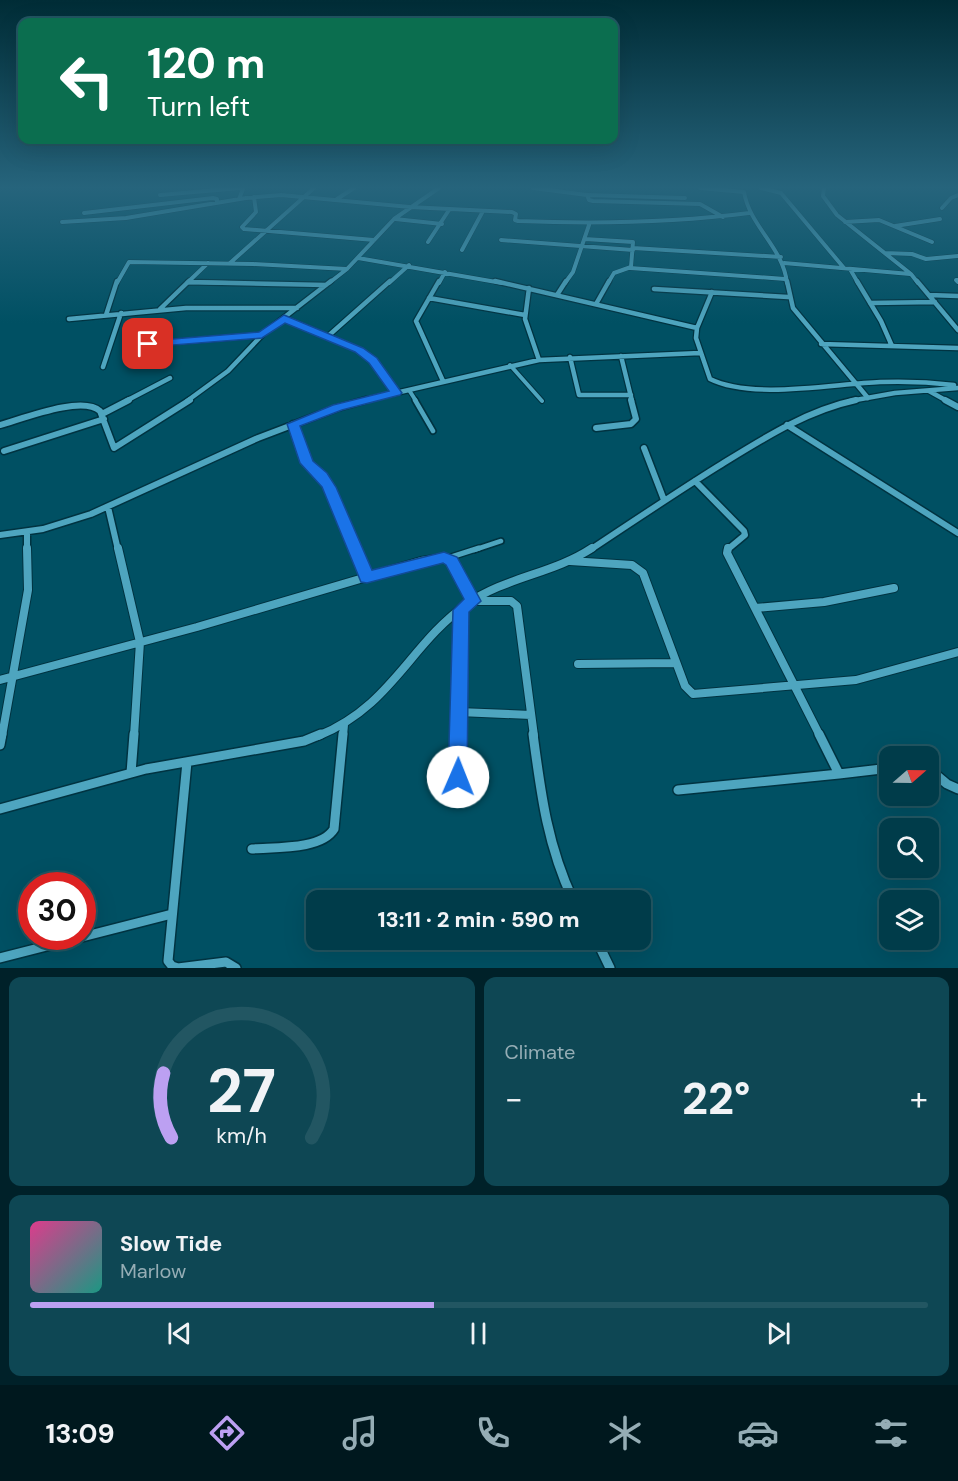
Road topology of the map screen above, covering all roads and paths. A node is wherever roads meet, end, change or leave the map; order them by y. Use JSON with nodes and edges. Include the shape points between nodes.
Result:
{"nodes":[{"id":1,"x":263,"y":233,"type":"edge"},
{"id":2,"x":280,"y":233,"type":"edge"},
{"id":3,"x":381,"y":233,"type":"edge"},
{"id":4,"x":435,"y":233,"type":"edge"},
{"id":5,"x":471,"y":233,"type":"edge"},
{"id":6,"x":587,"y":233,"type":"edge"},
{"id":7,"x":764,"y":233,"type":"edge"},
{"id":8,"x":816,"y":233,"type":"edge"},
{"id":9,"x":859,"y":233,"type":"edge"},
{"id":10,"x":911,"y":233,"type":"edge"},
{"id":11,"x":585,"y":239,"type":"junction"},
{"id":12,"x":374,"y":240,"type":"junction"},
{"id":13,"x":501,"y":240,"type":"dead end"},
{"id":14,"x":428,"y":242,"type":"dead end"},
{"id":15,"x":932,"y":242,"type":"dead end"},
{"id":16,"x":582,"y":247,"type":"junction"},
{"id":17,"x":633,"y":249,"type":"junction"},
{"id":18,"x":462,"y":250,"type":"dead end"},
{"id":19,"x":883,"y":253,"type":"junction"},
{"id":20,"x":958,"y":256,"type":"edge"},
{"id":21,"x":781,"y":257,"type":"junction"},
{"id":22,"x":358,"y":258,"type":"junction"},
{"id":23,"x":208,"y":263,"type":"junction"},
{"id":24,"x":229,"y":263,"type":"junction"},
{"id":25,"x":784,"y":263,"type":"junction"},
{"id":26,"x":408,"y":265,"type":"junction"},
{"id":27,"x":630,"y":268,"type":"junction"},
{"id":28,"x":347,"y":269,"type":"junction"},
{"id":29,"x":847,"y":269,"type":"junction"},
{"id":30,"x":445,"y":272,"type":"junction"},
{"id":31,"x":911,"y":274,"type":"junction"},
{"id":32,"x":785,"y":279,"type":"junction"},
{"id":33,"x":188,"y":282,"type":"junction"},
{"id":34,"x":327,"y":285,"type":"junction"},
{"id":35,"x":529,"y":288,"type":"junction"},
{"id":36,"x":654,"y":289,"type":"dead end"},
{"id":37,"x":712,"y":292,"type":"junction"},
{"id":38,"x":557,"y":295,"type":"junction"},
{"id":39,"x":929,"y":295,"type":"junction"},
{"id":40,"x":958,"y":296,"type":"edge"},
{"id":41,"x":789,"y":297,"type":"junction"},
{"id":42,"x":429,"y":298,"type":"junction"},
{"id":43,"x":935,"y":302,"type":"junction"},
{"id":44,"x":870,"y":303,"type":"junction"},
{"id":45,"x":596,"y":304,"type":"junction"},
{"id":46,"x":297,"y":308,"type":"junction"},
{"id":47,"x":159,"y":310,"type":"junction"},
{"id":48,"x":121,"y":313,"type":"junction"},
{"id":49,"x":106,"y":315,"type":"junction"},
{"id":50,"x":525,"y":315,"type":"junction"},
{"id":51,"x":284,"y":318,"type":"junction"},
{"id":52,"x":69,"y":319,"type":"dead end"},
{"id":53,"x":697,"y":328,"type":"junction"},
{"id":54,"x":958,"y":330,"type":"edge"},
{"id":55,"x":262,"y":335,"type":"junction"},
{"id":56,"x":327,"y":337,"type":"junction"},
{"id":57,"x":148,"y":344,"type":"dead end"},
{"id":58,"x":821,"y":344,"type":"junction"},
{"id":59,"x":891,"y":346,"type":"junction"},
{"id":60,"x":958,"y":348,"type":"edge"},
{"id":61,"x":700,"y":353,"type":"junction"},
{"id":62,"x":621,"y":356,"type":"junction"},
{"id":63,"x":570,"y":357,"type":"junction"},
{"id":64,"x":539,"y":360,"type":"junction"},
{"id":65,"x":510,"y":365,"type":"junction"},
{"id":66,"x":103,"y":367,"type":"dead end"},
{"id":67,"x":170,"y":378,"type":"dead end"},
{"id":68,"x":443,"y":381,"type":"junction"},
{"id":69,"x":856,"y":384,"type":"junction"},
{"id":70,"x":958,"y":386,"type":"edge"},
{"id":71,"x":948,"y":388,"type":"junction"},
{"id":72,"x":409,"y":390,"type":"junction"},
{"id":73,"x":928,"y":390,"type":"junction"},
{"id":74,"x":396,"y":393,"type":"junction"},
{"id":75,"x":958,"y":393,"type":"edge"},
{"id":76,"x":632,"y":395,"type":"junction"},
{"id":77,"x":868,"y":398,"type":"junction"},
{"id":78,"x":542,"y":401,"type":"dead end"},
{"id":79,"x":958,"y":407,"type":"edge"},
{"id":80,"x":103,"y":416,"type":"junction"},
{"id":81,"x":293,"y":424,"type":"junction"},
{"id":82,"x":0,"y":425,"type":"edge"},
{"id":83,"x":787,"y":425,"type":"junction"},
{"id":84,"x":596,"y":428,"type":"dead end"},
{"id":85,"x":433,"y":431,"type":"dead end"},
{"id":86,"x":644,"y":448,"type":"dead end"},
{"id":87,"x":4,"y":452,"type":"dead end"},
{"id":88,"x":694,"y":482,"type":"junction"},
{"id":89,"x":664,"y":500,"type":"junction"},
{"id":90,"x":108,"y":507,"type":"junction"},
{"id":91,"x":27,"y":533,"type":"junction"},
{"id":92,"x":958,"y":533,"type":"edge"},
{"id":93,"x":0,"y":536,"type":"edge"},
{"id":94,"x":501,"y":541,"type":"dead end"},
{"id":95,"x":448,"y":558,"type":"junction"},
{"id":96,"x":570,"y":561,"type":"junction"},
{"id":97,"x":367,"y":578,"type":"junction"},
{"id":98,"x":894,"y":588,"type":"dead end"},
{"id":99,"x":473,"y":601,"type":"junction"},
{"id":100,"x":755,"y":608,"type":"junction"},
{"id":101,"x":461,"y":610,"type":"junction"},
{"id":102,"x":140,"y":642,"type":"junction"},
{"id":103,"x":958,"y":652,"type":"edge"},
{"id":104,"x":676,"y":663,"type":"junction"},
{"id":105,"x":578,"y":664,"type":"dead end"},
{"id":106,"x":13,"y":677,"type":"junction"},
{"id":107,"x":0,"y":680,"type":"edge"},
{"id":108,"x":795,"y":687,"type":"junction"},
{"id":109,"x":459,"y":712,"type":"junction"},
{"id":110,"x":531,"y":715,"type":"junction"},
{"id":111,"x":344,"y":724,"type":"junction"},
{"id":112,"x":0,"y":745,"type":"edge"},
{"id":113,"x":187,"y":762,"type":"junction"},
{"id":114,"x":879,"y":769,"type":"edge"},
{"id":115,"x":131,"y":773,"type":"junction"},
{"id":116,"x":839,"y":774,"type":"junction"},
{"id":117,"x":458,"y":777,"type":"dead end"},
{"id":118,"x":939,"y":777,"type":"edge"},
{"id":119,"x":958,"y":789,"type":"edge"},
{"id":120,"x":678,"y":790,"type":"dead end"},
{"id":121,"x":0,"y":809,"type":"edge"},
{"id":122,"x":252,"y":849,"type":"dead end"},
{"id":123,"x":568,"y":890,"type":"edge"},
{"id":124,"x":172,"y":914,"type":"junction"},
{"id":125,"x":601,"y":950,"type":"edge"},
{"id":126,"x":0,"y":958,"type":"edge"},
{"id":127,"x":172,"y":967,"type":"edge"},
{"id":128,"x":236,"y":968,"type":"edge"},
{"id":129,"x":609,"y":968,"type":"edge"}],
"edges":[{"from":1,"to":24,"type":"street"},
{"from":2,"to":12,"type":"street"},
{"from":3,"to":12,"type":"street"},
{"from":4,"to":14,"type":"street"},
{"from":5,"to":18,"type":"street"},
{"from":6,"to":11,"type":"street"},
{"from":7,"to":21,"type":"street"},
{"from":8,"to":29,"type":"street"},
{"from":9,"to":19,"type":"street"},
{"from":10,"to":15,"type":"street"},
{"from":11,"to":16,"type":"street"},
{"from":11,"to":17,"type":"street","via":[[630,241]]},
{"from":12,"to":22,"type":"street"},
{"from":13,"to":16,"type":"street"},
{"from":16,"to":17,"type":"street"},
{"from":16,"to":38,"type":"street","via":[[573,272]]},
{"from":17,"to":21,"type":"street"},
{"from":17,"to":27,"type":"street"},
{"from":19,"to":20,"type":"street","via":[[912,254],[926,259]]},
{"from":19,"to":31,"type":"street"},
{"from":21,"to":25,"type":"street"},
{"from":22,"to":26,"type":"street"},
{"from":22,"to":28,"type":"street"},
{"from":23,"to":24,"type":"street"},
{"from":23,"to":33,"type":"street"},
{"from":23,"to":49,"type":"street","via":[[129,262],[117,282]]},
{"from":24,"to":28,"type":"street"},
{"from":25,"to":29,"type":"street"},
{"from":25,"to":32,"type":"street"},
{"from":26,"to":30,"type":"street"},
{"from":26,"to":56,"type":"street"},
{"from":27,"to":32,"type":"street"},
{"from":27,"to":45,"type":"street","via":[[614,273]]},
{"from":28,"to":34,"type":"street"},
{"from":29,"to":31,"type":"street"},
{"from":29,"to":44,"type":"street"},
{"from":30,"to":35,"type":"street"},
{"from":30,"to":42,"type":"street"},
{"from":31,"to":39,"type":"street"},
{"from":32,"to":41,"type":"street"},
{"from":33,"to":34,"type":"street"},
{"from":33,"to":47,"type":"street"},
{"from":34,"to":46,"type":"street"},
{"from":35,"to":38,"type":"street"},
{"from":35,"to":50,"type":"street"},
{"from":36,"to":37,"type":"street"},
{"from":37,"to":41,"type":"street"},
{"from":37,"to":53,"type":"street"},
{"from":38,"to":45,"type":"street"},
{"from":39,"to":40,"type":"street"},
{"from":39,"to":43,"type":"street"},
{"from":41,"to":58,"type":"street"},
{"from":42,"to":50,"type":"street"},
{"from":42,"to":68,"type":"street","via":[[416,325]]},
{"from":43,"to":44,"type":"street"},
{"from":43,"to":54,"type":"street"},
{"from":44,"to":59,"type":"street"},
{"from":45,"to":53,"type":"street"},
{"from":46,"to":47,"type":"street"},
{"from":46,"to":51,"type":"street"},
{"from":47,"to":48,"type":"street"},
{"from":48,"to":49,"type":"street"},
{"from":48,"to":66,"type":"street"},
{"from":49,"to":52,"type":"street"},
{"from":50,"to":64,"type":"street"},
{"from":51,"to":55,"type":"street"},
{"from":51,"to":56,"type":"street"},
{"from":53,"to":61,"type":"street"},
{"from":55,"to":57,"type":"street"},
{"from":55,"to":80,"type":"street","via":[[206,389],[114,448]]},
{"from":56,"to":74,"type":"street","via":[[367,355]]},
{"from":58,"to":59,"type":"street"},
{"from":58,"to":69,"type":"street"},
{"from":59,"to":60,"type":"street"},
{"from":61,"to":62,"type":"street"},
{"from":61,"to":69,"type":"street","via":[[710,379],[724,387]]},
{"from":62,"to":63,"type":"street"},
{"from":62,"to":76,"type":"street"},
{"from":63,"to":64,"type":"street"},
{"from":63,"to":76,"type":"street","via":[[579,395]]},
{"from":64,"to":65,"type":"street"},
{"from":65,"to":68,"type":"street"},
{"from":65,"to":78,"type":"lane"},
{"from":67,"to":80,"type":"street"},
{"from":68,"to":72,"type":"street"},
{"from":69,"to":70,"type":"street","via":[[910,382]]},
{"from":69,"to":77,"type":"street"},
{"from":70,"to":71,"type":"street"},
{"from":71,"to":73,"type":"street"},
{"from":71,"to":75,"type":"street"},
{"from":72,"to":74,"type":"street"},
{"from":72,"to":85,"type":"lane"},
{"from":73,"to":77,"type":"street"},
{"from":73,"to":79,"type":"street"},
{"from":74,"to":81,"type":"street"},
{"from":76,"to":84,"type":"street","via":[[635,422]]},
{"from":77,"to":83,"type":"street","via":[[834,406]]},
{"from":80,"to":82,"type":"street","via":[[93,407],[69,407]]},
{"from":80,"to":87,"type":"street"},
{"from":81,"to":90,"type":"street"},
{"from":81,"to":97,"type":"street","via":[[307,463],[329,487]]},
{"from":83,"to":88,"type":"street"},
{"from":83,"to":92,"type":"street"},
{"from":86,"to":89,"type":"street"},
{"from":88,"to":89,"type":"street"},
{"from":88,"to":100,"type":"street","via":[[744,531],[743,539],[727,549],[727,553]]},
{"from":89,"to":96,"type":"street"},
{"from":90,"to":91,"type":"street"},
{"from":90,"to":102,"type":"street"},
{"from":91,"to":93,"type":"street"},
{"from":91,"to":106,"type":"street","via":[[28,590]]},
{"from":94,"to":95,"type":"lane"},
{"from":95,"to":97,"type":"street"},
{"from":95,"to":99,"type":"street"},
{"from":96,"to":99,"type":"street","via":[[492,589]]},
{"from":96,"to":104,"type":"street","via":[[632,565],[640,569]]},
{"from":97,"to":102,"type":"street"},
{"from":98,"to":100,"type":"street","via":[[846,599]]},
{"from":99,"to":101,"type":"street"},
{"from":99,"to":110,"type":"street","via":[[515,603]]},
{"from":100,"to":108,"type":"street"},
{"from":101,"to":109,"type":"street"},
{"from":101,"to":111,"type":"street","via":[[376,701]]},
{"from":102,"to":106,"type":"street"},
{"from":102,"to":115,"type":"street"},
{"from":103,"to":108,"type":"street","via":[[856,680]]},
{"from":104,"to":105,"type":"street"},
{"from":104,"to":108,"type":"street","via":[[685,686],[698,696]]},
{"from":106,"to":107,"type":"street"},
{"from":106,"to":112,"type":"street"},
{"from":108,"to":116,"type":"street"},
{"from":109,"to":110,"type":"street"},
{"from":109,"to":117,"type":"street"},
{"from":110,"to":123,"type":"street","via":[[544,816]]},
{"from":111,"to":113,"type":"street","via":[[304,741]]},
{"from":111,"to":122,"type":"street","via":[[331,834],[316,843]]},
{"from":113,"to":115,"type":"street"},
{"from":113,"to":124,"type":"street"},
{"from":114,"to":116,"type":"street"},
{"from":115,"to":121,"type":"street"},
{"from":116,"to":120,"type":"street"},
{"from":118,"to":119,"type":"street"},
{"from":124,"to":126,"type":"street"},
{"from":124,"to":127,"type":"street","via":[[168,961]]},
{"from":125,"to":129,"type":"street"},
{"from":127,"to":128,"type":"street","via":[[226,962]]}]}
